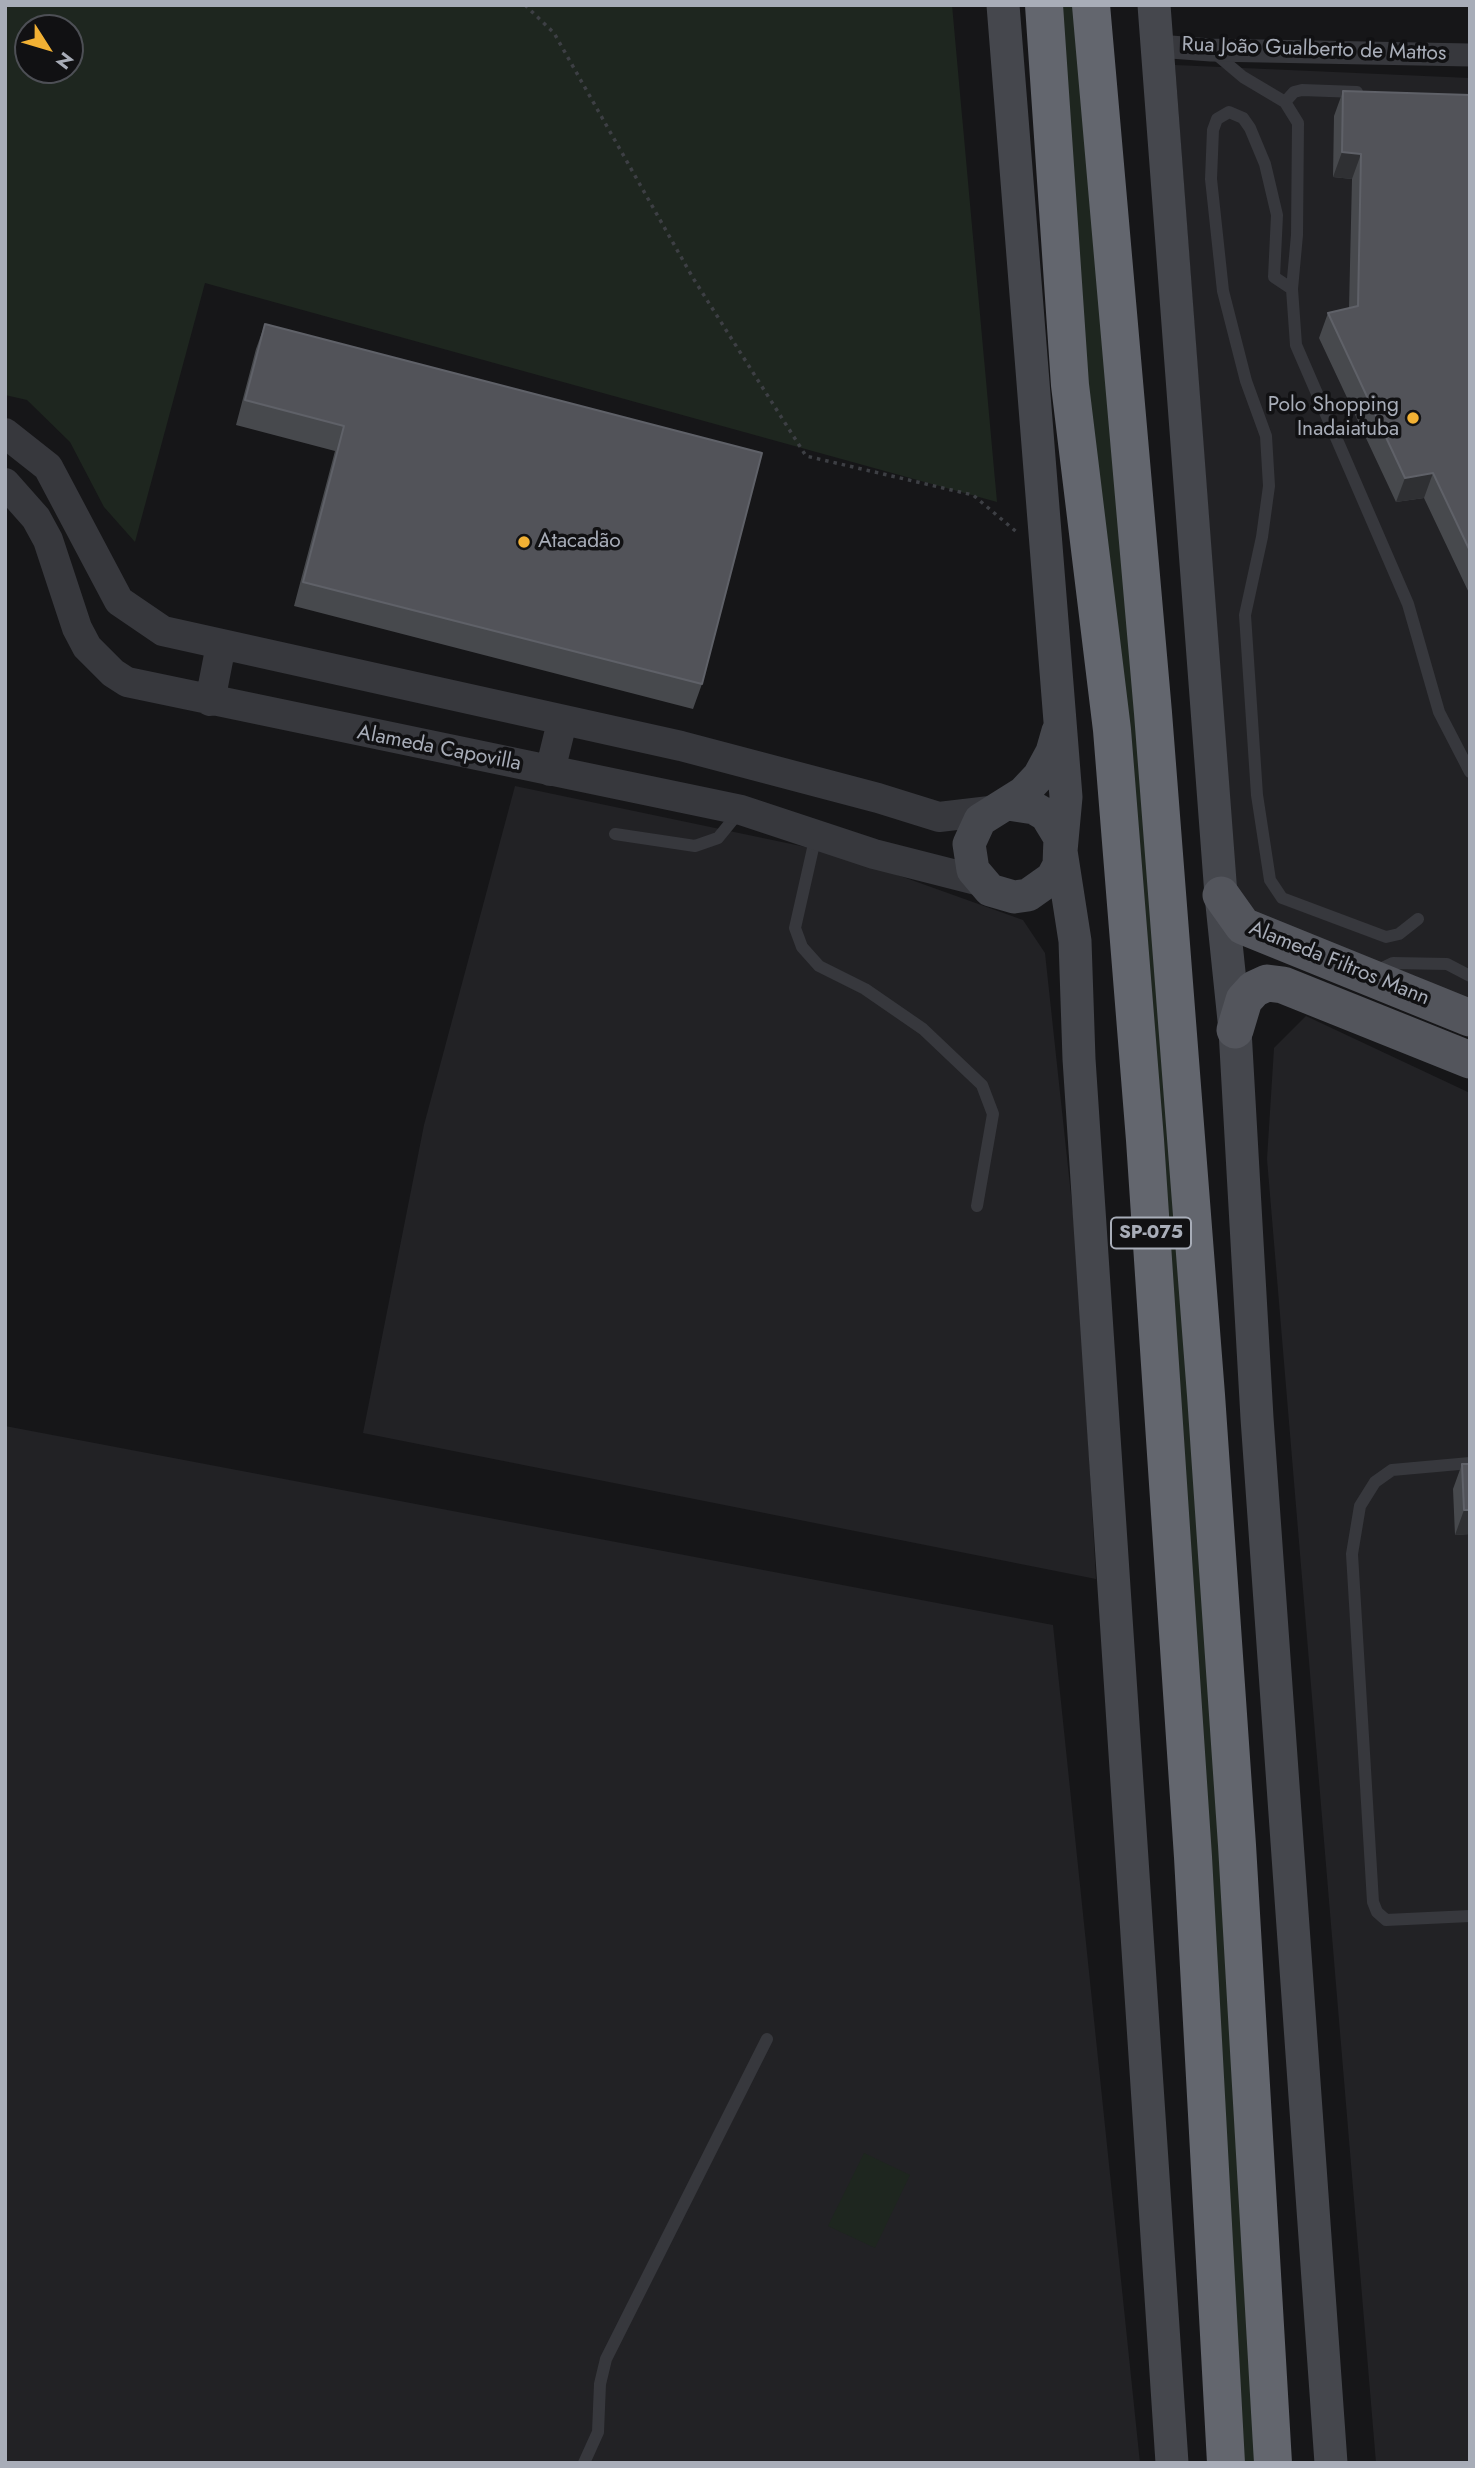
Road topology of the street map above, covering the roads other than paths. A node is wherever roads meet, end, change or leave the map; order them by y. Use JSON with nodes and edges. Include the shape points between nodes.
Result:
{"nodes":[{"id":1,"x":1003,"y":5,"type":"edge"},
{"id":2,"x":1044,"y":5,"type":"edge"},
{"id":3,"x":1091,"y":5,"type":"edge"},
{"id":4,"x":1154,"y":5,"type":"edge"},
{"id":5,"x":1157,"y":46,"type":"junction"},
{"id":6,"x":1211,"y":50,"type":"junction"},
{"id":7,"x":1470,"y":55,"type":"edge"},
{"id":8,"x":1372,"y":92,"type":"edge"},
{"id":9,"x":1285,"y":102,"type":"junction"},
{"id":10,"x":1292,"y":289,"type":"junction"},
{"id":11,"x":5,"y":432,"type":"edge"},
{"id":12,"x":5,"y":483,"type":"edge"},
{"id":13,"x":221,"y":645,"type":"junction"},
{"id":14,"x":210,"y":701,"type":"junction"},
{"id":15,"x":562,"y":722,"type":"junction"},
{"id":16,"x":1061,"y":722,"type":"junction"},
{"id":17,"x":550,"y":771,"type":"junction"},
{"id":18,"x":1470,"y":772,"type":"edge"},
{"id":19,"x":999,"y":808,"type":"junction"},
{"id":20,"x":741,"y":810,"type":"junction"},
{"id":21,"x":615,"y":834,"type":"dead end"},
{"id":22,"x":816,"y":835,"type":"junction"},
{"id":23,"x":1061,"y":851,"type":"junction"},
{"id":24,"x":980,"y":881,"type":"junction"},
{"id":25,"x":1221,"y":895,"type":"junction"},
{"id":26,"x":1014,"y":897,"type":"junction"},
{"id":27,"x":1418,"y":919,"type":"dead end"},
{"id":28,"x":1075,"y":941,"type":"junction"},
{"id":29,"x":1368,"y":975,"type":"junction"},
{"id":30,"x":1470,"y":976,"type":"edge"},
{"id":31,"x":1470,"y":1018,"type":"edge"},
{"id":32,"x":1235,"y":1030,"type":"junction"},
{"id":33,"x":1470,"y":1060,"type":"edge"},
{"id":34,"x":977,"y":1206,"type":"dead end"},
{"id":35,"x":1470,"y":1463,"type":"edge"},
{"id":36,"x":1470,"y":1916,"type":"edge"},
{"id":37,"x":767,"y":2039,"type":"dead end"},
{"id":38,"x":584,"y":2463,"type":"edge"},
{"id":39,"x":1172,"y":2463,"type":"edge"},
{"id":40,"x":1226,"y":2463,"type":"edge"},
{"id":41,"x":1273,"y":2463,"type":"edge"},
{"id":42,"x":1331,"y":2463,"type":"edge"}],
"edges":[{"from":1,"to":16,"type":"main road"},
{"from":2,"to":40,"type":"highway","number":"SP-075","via":[[1070,385],[1112,730],[1145,1140],[1193,1857]]},
{"from":3,"to":41,"type":"highway","number":"SP-075","via":[[1206,1395]]},
{"from":4,"to":5,"type":"main road"},
{"from":5,"to":6,"type":"street","name":"Rua João Gualberto de Mattos"},
{"from":5,"to":25,"type":"main road"},
{"from":6,"to":7,"type":"street","name":"Rua João Gualberto de Mattos"},
{"from":6,"to":9,"type":"lane","via":[[1243,77]]},
{"from":8,"to":9,"type":"lane","via":[[1302,90]]},
{"from":9,"to":10,"type":"lane","via":[[1298,122]]},
{"from":10,"to":18,"type":"lane","via":[[1296,345],[1408,604],[1439,712]]},
{"from":10,"to":27,"type":"lane","via":[[1274,277],[1276,199],[1250,128],[1228,112],[1217,119],[1211,179],[1223,291],[1266,436],[1269,486],[1245,615],[1256,795],[1270,880],[1282,898],[1386,937],[1399,934]]},
{"from":11,"to":13,"type":"street","via":[[48,467],[119,601],[163,631]]},
{"from":12,"to":14,"type":"street","name":"Alameda Capovilla","via":[[36,518],[48,540],[77,628],[97,659],[127,682]]},
{"from":13,"to":14,"type":"street"},
{"from":13,"to":15,"type":"street"},
{"from":14,"to":17,"type":"street","name":"Alameda Capovilla"},
{"from":15,"to":17,"type":"street"},
{"from":15,"to":19,"type":"street","via":[[681,746],[939,817]]},
{"from":16,"to":19,"type":"main road","via":[[1038,776]]},
{"from":16,"to":23,"type":"main road","via":[[1066,797]]},
{"from":17,"to":20,"type":"street","name":"Alameda Capovilla"},
{"from":19,"to":23,"type":"main road","via":[[1034,808],[1045,815],[1060,838]]},
{"from":19,"to":24,"type":"main road","via":[[980,820],[969,844],[973,870]]},
{"from":20,"to":21,"type":"lane","via":[[718,838],[695,845]]},
{"from":20,"to":22,"type":"street","name":"Alameda Capovilla"},
{"from":22,"to":24,"type":"street","name":"Alameda Capovilla"},
{"from":22,"to":34,"type":"lane","via":[[795,928],[802,947],[819,966],[865,989],[923,1029],[982,1085],[993,1114]]},
{"from":23,"to":26,"type":"main road","via":[[1052,878],[1028,895]]},
{"from":23,"to":28,"type":"main road"},
{"from":24,"to":26,"type":"main road","via":[[1001,895]]},
{"from":25,"to":29,"type":"main road","name":"Alameda Filtros Mann","via":[[1243,926]]},
{"from":25,"to":32,"type":"main road"},
{"from":26,"to":28,"type":"main road","via":[[1042,909]]},
{"from":28,"to":39,"type":"main road","via":[[1079,1073]]},
{"from":29,"to":30,"type":"lane","via":[[1393,963],[1447,964]]},
{"from":29,"to":31,"type":"main road","name":"Alameda Filtros Mann"},
{"from":32,"to":33,"type":"main road","name":"Alameda Filtros Mann","via":[[1244,1000],[1254,989],[1267,983],[1283,985]]},
{"from":32,"to":42,"type":"main road","via":[[1258,1431]]},
{"from":35,"to":36,"type":"lane","via":[[1392,1470],[1375,1482],[1360,1506],[1352,1554],[1373,1902],[1386,1920]]},
{"from":37,"to":38,"type":"lane","via":[[606,2359],[598,2432]]}]}
